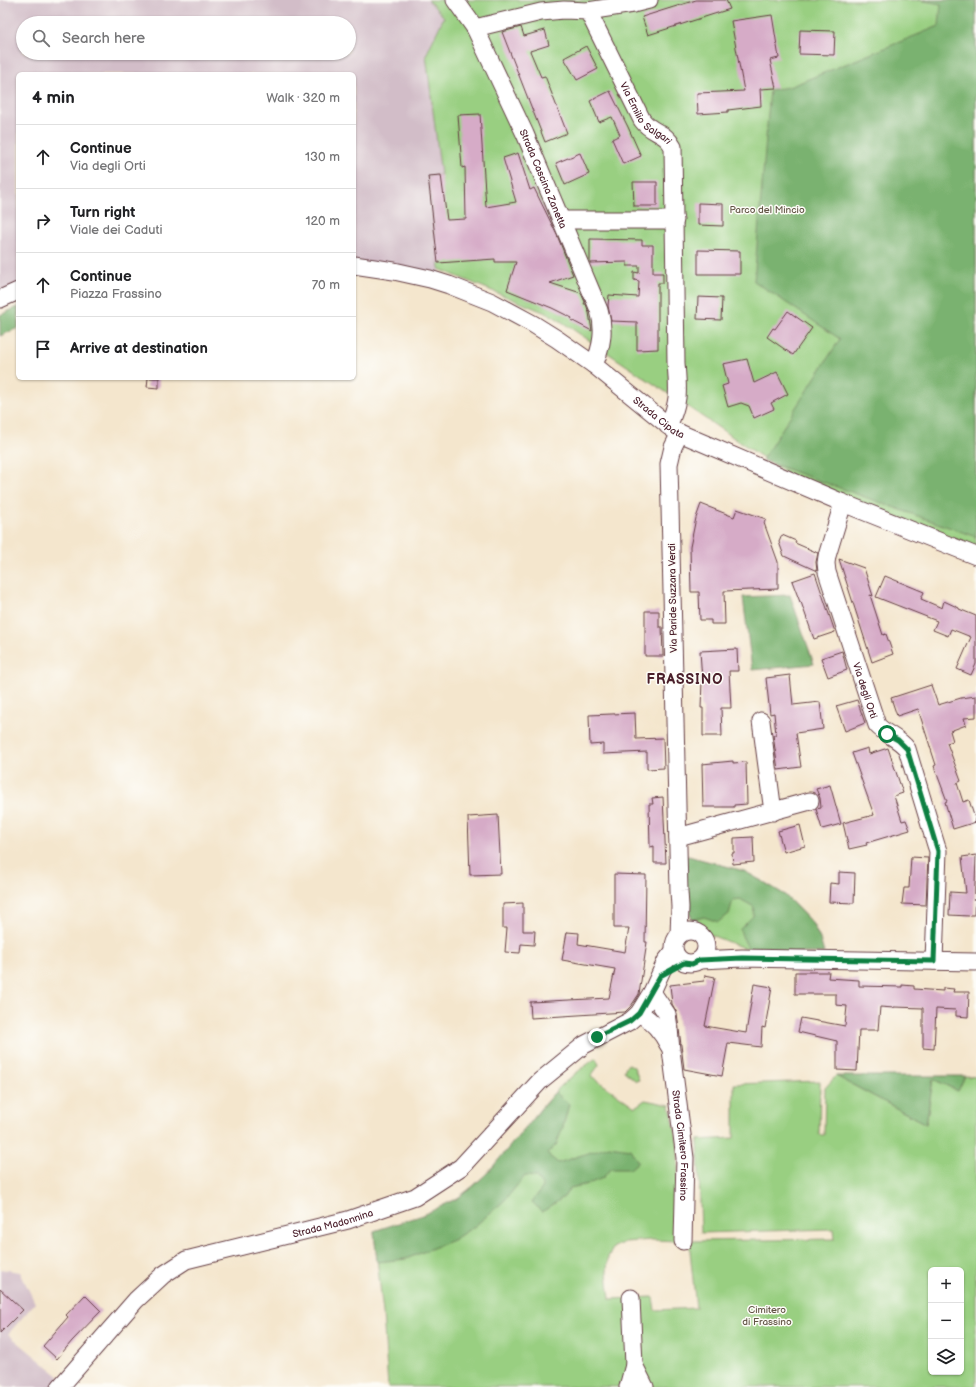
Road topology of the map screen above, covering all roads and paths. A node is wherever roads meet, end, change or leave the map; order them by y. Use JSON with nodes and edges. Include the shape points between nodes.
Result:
{"nodes":[{"id":1,"x":455,"y":0,"type":"edge"},
{"id":2,"x":649,"y":0,"type":"edge"},
{"id":3,"x":588,"y":11,"type":"junction"},
{"id":4,"x":475,"y":28,"type":"junction"},
{"id":5,"x":561,"y":220,"type":"junction"},
{"id":6,"x":674,"y":220,"type":"junction"},
{"id":7,"x":356,"y":265,"type":"edge"},
{"id":8,"x":16,"y":291,"type":"edge"},
{"id":9,"x":0,"y":299,"type":"edge"},
{"id":10,"x":594,"y":366,"type":"junction"},
{"id":11,"x":674,"y":430,"type":"junction"},
{"id":12,"x":843,"y":503,"type":"junction"},
{"id":13,"x":976,"y":556,"type":"edge"},
{"id":14,"x":761,"y":722,"type":"dead end"},
{"id":15,"x":810,"y":802,"type":"dead end"},
{"id":16,"x":773,"y":812,"type":"junction"},
{"id":17,"x":678,"y":837,"type":"junction"},
{"id":18,"x":692,"y":935,"type":"junction"},
{"id":19,"x":686,"y":958,"type":"junction"},
{"id":20,"x":742,"y":958,"type":"junction"},
{"id":21,"x":934,"y":961,"type":"junction"},
{"id":22,"x":976,"y":962,"type":"edge"},
{"id":23,"x":652,"y":992,"type":"junction"},
{"id":24,"x":639,"y":1013,"type":"junction"},
{"id":25,"x":671,"y":1050,"type":"junction"},
{"id":26,"x":683,"y":1241,"type":"dead end"},
{"id":27,"x":631,"y":1298,"type":"dead end"},
{"id":28,"x":634,"y":1365,"type":"junction"},
{"id":29,"x":60,"y":1387,"type":"edge"},
{"id":30,"x":628,"y":1387,"type":"edge"},
{"id":31,"x":645,"y":1387,"type":"edge"}],
"edges":[{"from":1,"to":4,"type":"street","name":"Strada Cascina Zanetta"},
{"from":2,"to":3,"type":"street"},
{"from":3,"to":4,"type":"street","via":[[541,12]]},
{"from":3,"to":6,"type":"street","name":"Via Emilio Salgari","via":[[642,120],[649,128],[666,137],[672,148]]},
{"from":4,"to":5,"type":"street","name":"Strada Cascina Zanetta","via":[[525,134]]},
{"from":5,"to":6,"type":"street"},
{"from":5,"to":10,"type":"street","name":"Strada Cascina Zanetta","via":[[602,321],[602,340]]},
{"from":6,"to":11,"type":"street","name":"Via Emilio Salgari","via":[[678,390]]},
{"from":7,"to":10,"type":"street","name":"Strada Cipata","via":[[419,276],[474,294],[533,324]]},
{"from":8,"to":9,"type":"street"},
{"from":10,"to":11,"type":"street","name":"Strada Cipata"},
{"from":11,"to":12,"type":"street","name":"Strada Cipata"},
{"from":11,"to":17,"type":"street","name":"Via Paride Suzzara Verdi","via":[[669,464]]},
{"from":12,"to":13,"type":"street","name":"Strada Cipata"},
{"from":12,"to":21,"type":"street","name":"Via degli Orti","via":[[827,556],[827,572],[877,725],[907,749],[938,851]]},
{"from":14,"to":16,"type":"street"},
{"from":15,"to":16,"type":"street"},
{"from":16,"to":17,"type":"street"},
{"from":17,"to":18,"type":"street","name":"Via Paride Suzzara Verdi","via":[[680,907]]},
{"from":18,"to":19,"type":"street","via":[[675,940]]},
{"from":18,"to":19,"type":"street","via":[[706,943],[706,951]]},
{"from":18,"to":20,"type":"street"},
{"from":19,"to":20,"type":"street"},
{"from":19,"to":23,"type":"street","via":[[666,961]]},
{"from":20,"to":21,"type":"street"},
{"from":21,"to":22,"type":"street"},
{"from":23,"to":24,"type":"street"},
{"from":23,"to":25,"type":"street","name":"Strada Cimitero Frassino","via":[[667,1014]]},
{"from":24,"to":25,"type":"street","name":"Strada Cimitero Frassino","via":[[649,1019],[663,1034]]},
{"from":24,"to":29,"type":"street","name":"Strada Madonnina","via":[[630,1021],[584,1045],[540,1081],[461,1167],[415,1197],[348,1220],[186,1260],[163,1275],[136,1300]]},
{"from":25,"to":26,"type":"street","name":"Strada Cimitero Frassino","via":[[685,1158]]},
{"from":27,"to":28,"type":"street"},
{"from":28,"to":30,"type":"street"},
{"from":28,"to":31,"type":"street"}]}
